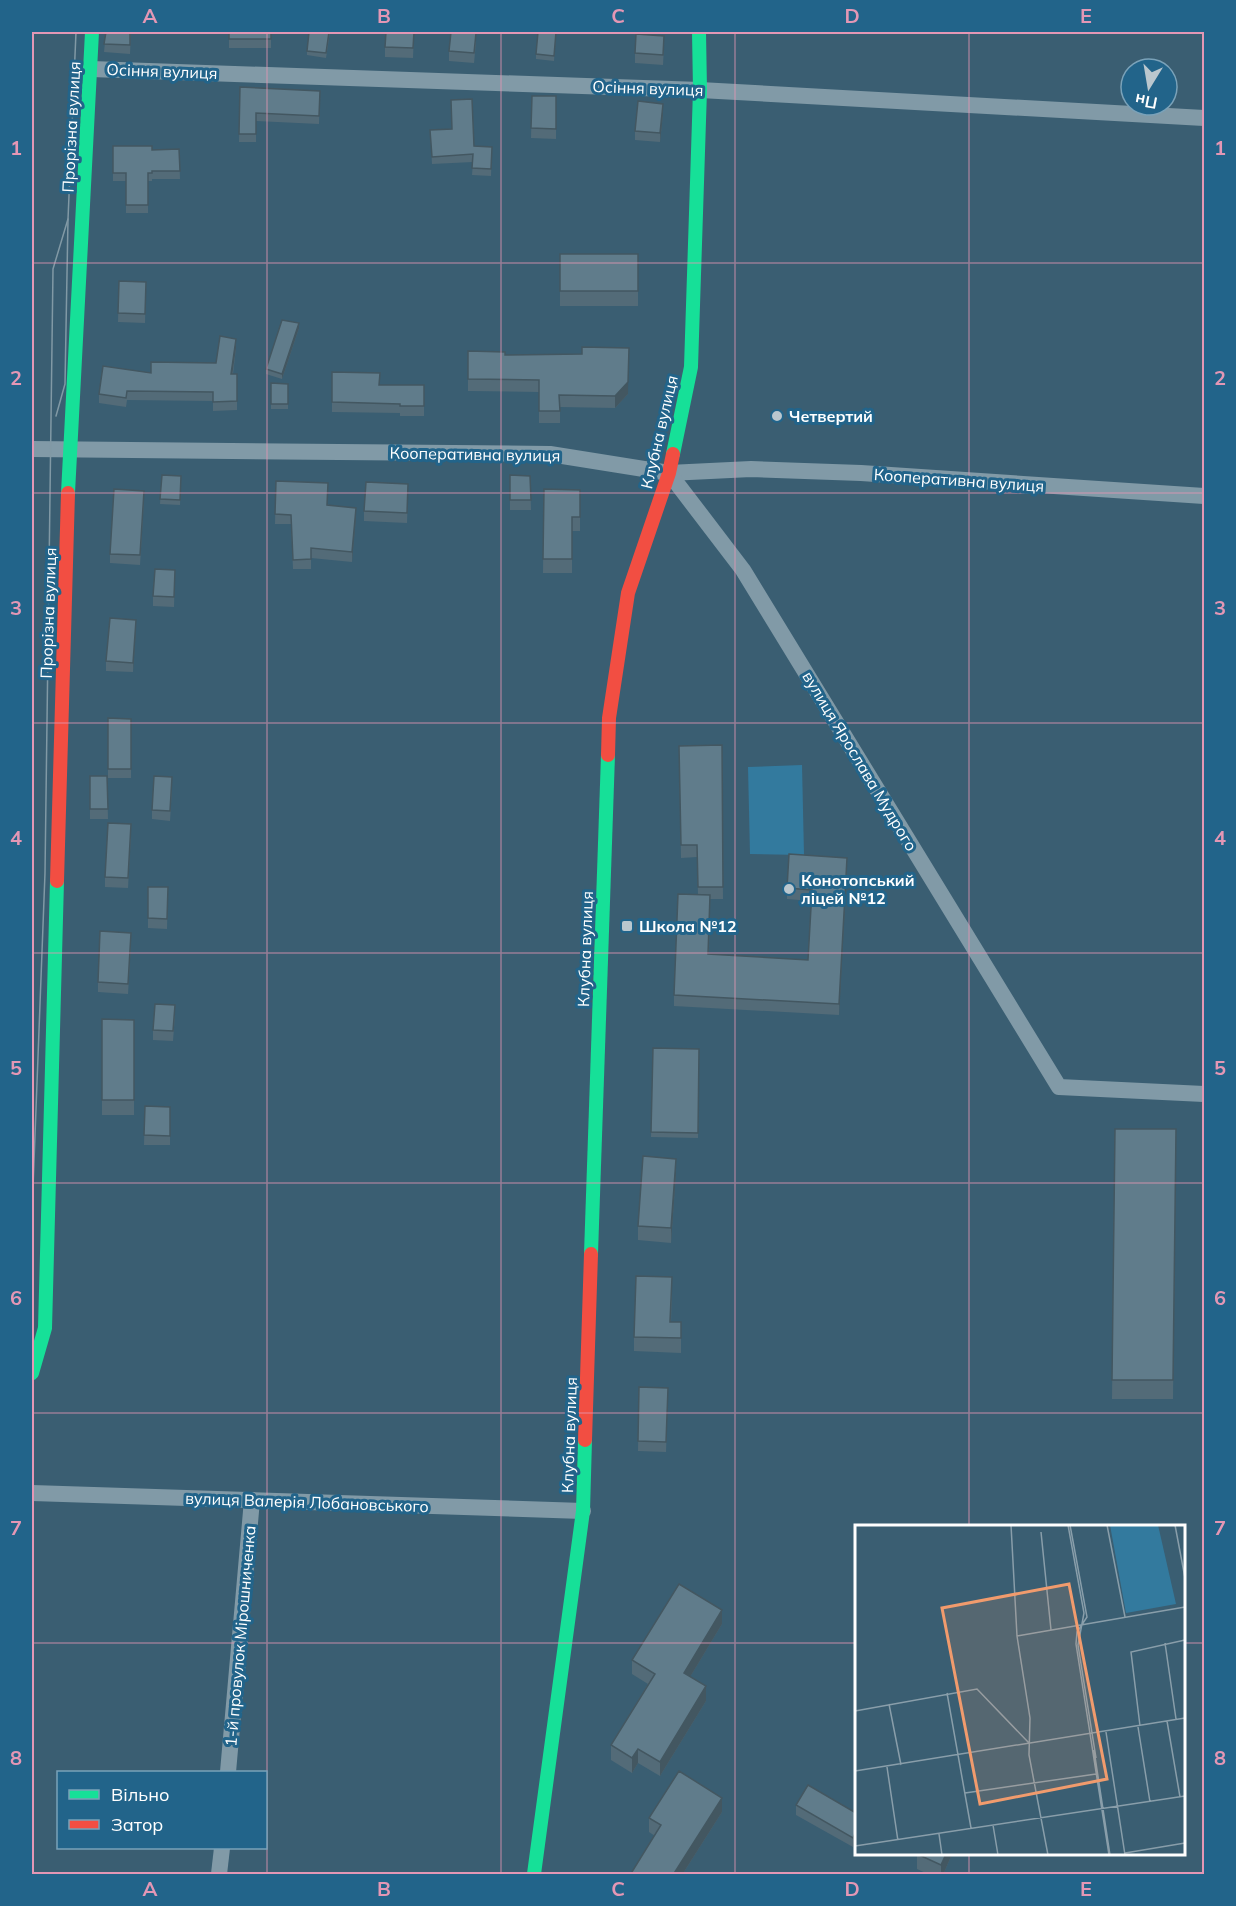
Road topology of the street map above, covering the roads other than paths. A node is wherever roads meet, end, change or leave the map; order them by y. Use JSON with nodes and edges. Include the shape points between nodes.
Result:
{"nodes":[{"id":1,"x":92,"y":32,"type":"edge"},
{"id":2,"x":699,"y":32,"type":"edge"},
{"id":3,"x":91,"y":69,"type":"junction"},
{"id":4,"x":700,"y":90,"type":"junction"},
{"id":5,"x":1204,"y":118,"type":"edge"},
{"id":6,"x":32,"y":449,"type":"edge"},
{"id":7,"x":69,"y":449,"type":"junction"},
{"id":8,"x":669,"y":473,"type":"junction"},
{"id":9,"x":1204,"y":496,"type":"edge"},
{"id":10,"x":1204,"y":1094,"type":"edge"},
{"id":11,"x":32,"y":1373,"type":"edge"},
{"id":12,"x":32,"y":1493,"type":"edge"},
{"id":13,"x":252,"y":1500,"type":"junction"},
{"id":14,"x":583,"y":1510,"type":"junction"},
{"id":15,"x":228,"y":1771,"type":"edge"},
{"id":16,"x":222,"y":1849,"type":"edge"},
{"id":17,"x":219,"y":1875,"type":"edge"},
{"id":18,"x":534,"y":1875,"type":"edge"}],
"edges":[{"from":1,"to":3,"type":"main road","name":"Прорізна вулиця"},
{"from":2,"to":4,"type":"main road","name":"Клубна вулиця"},
{"from":3,"to":4,"type":"street","name":"Осіння вулиця"},
{"from":3,"to":7,"type":"main road","name":"Прорізна вулиця"},
{"from":4,"to":5,"type":"street","name":"Осіння вулиця"},
{"from":4,"to":8,"type":"main road","name":"Клубна вулиця","via":[[691,367]]},
{"from":6,"to":7,"type":"street","name":"Кооперативна вулиця"},
{"from":7,"to":8,"type":"street","name":"Кооперативна вулиця","via":[[550,454]]},
{"from":7,"to":11,"type":"main road","name":"Прорізна вулиця","via":[[45,1329]]},
{"from":8,"to":9,"type":"street","name":"Кооперативна вулиця","via":[[751,469],[861,473]]},
{"from":8,"to":10,"type":"street","name":"вулиця Ярослава Мудрого","via":[[744,570],[1059,1087]]},
{"from":8,"to":14,"type":"main road","name":"Клубна вулиця","via":[[628,593],[609,718]]},
{"from":12,"to":13,"type":"street","name":"вулиця Валерія Лобановського"},
{"from":13,"to":14,"type":"street","name":"вулиця Валерія Лобановського"},
{"from":13,"to":15,"type":"street","name":"1-й провулок Мірошниченка"},
{"from":14,"to":18,"type":"main road","name":"Клубна вулиця"},
{"from":16,"to":17,"type":"street"}]}
